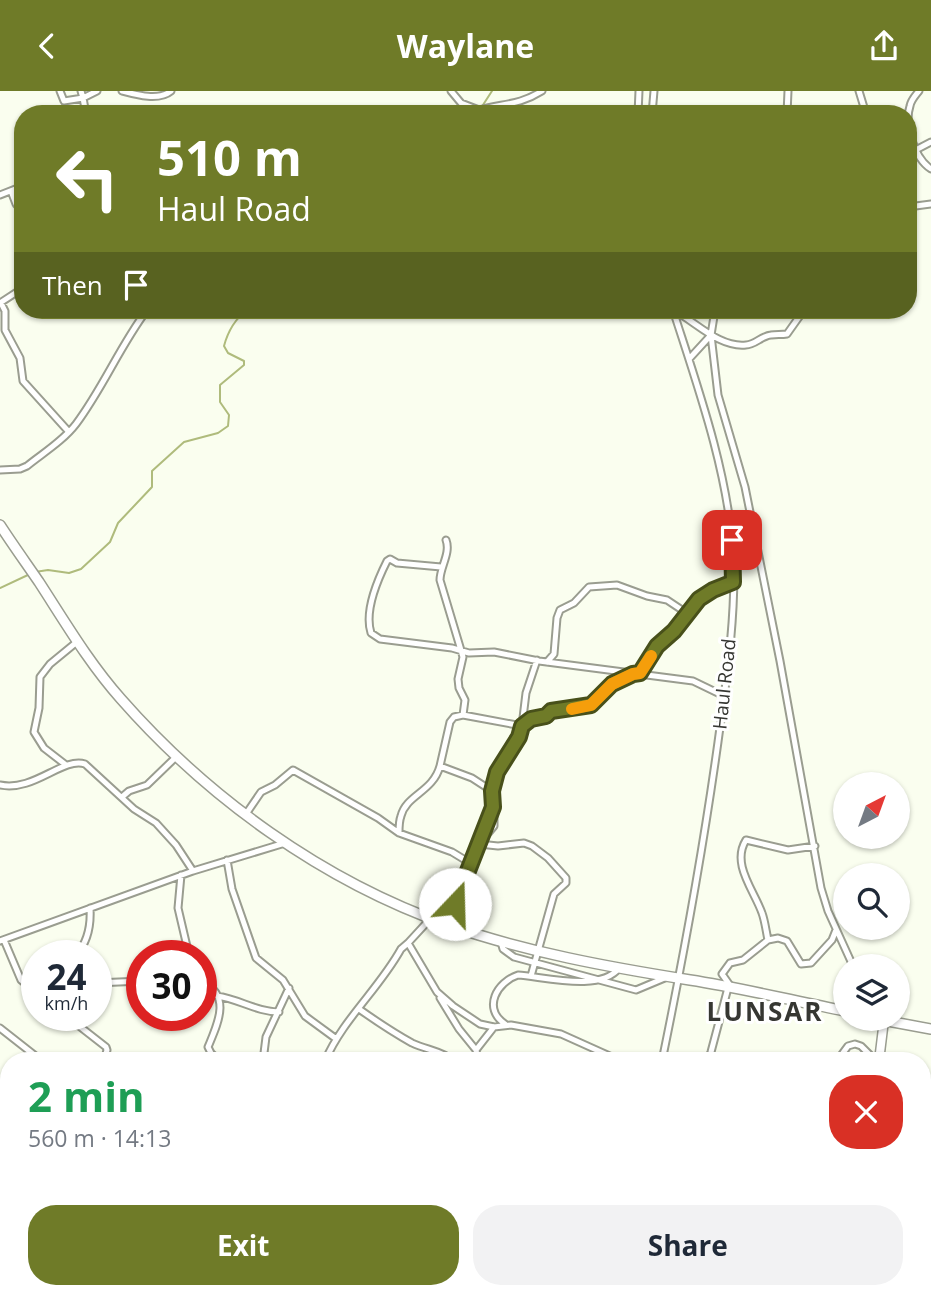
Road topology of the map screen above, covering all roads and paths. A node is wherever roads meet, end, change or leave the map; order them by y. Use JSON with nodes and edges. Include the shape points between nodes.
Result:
{"nodes":[{"id":1,"x":60,"y":91,"type":"edge"},
{"id":2,"x":81,"y":91,"type":"edge"},
{"id":3,"x":97,"y":91,"type":"edge"},
{"id":4,"x":122,"y":91,"type":"edge"},
{"id":5,"x":171,"y":91,"type":"edge"},
{"id":6,"x":451,"y":91,"type":"edge"},
{"id":7,"x":542,"y":91,"type":"edge"},
{"id":8,"x":83,"y":99,"type":"junction"},
{"id":9,"x":84,"y":105,"type":"edge"},
{"id":10,"x":466,"y":105,"type":"edge"},
{"id":11,"x":510,"y":105,"type":"edge"},
{"id":12,"x":931,"y":142,"type":"edge"},
{"id":13,"x":917,"y":150,"type":"joint"},
{"id":14,"x":931,"y":169,"type":"edge"},
{"id":15,"x":14,"y":190,"type":"edge"},
{"id":16,"x":11,"y":191,"type":"junction"},
{"id":17,"x":0,"y":195,"type":"edge"},
{"id":18,"x":14,"y":199,"type":"edge"},
{"id":19,"x":0,"y":303,"type":"edge"},
{"id":20,"x":142,"y":319,"type":"edge"},
{"id":21,"x":676,"y":319,"type":"edge"},
{"id":22,"x":688,"y":319,"type":"edge"},
{"id":23,"x":714,"y":319,"type":"edge"},
{"id":24,"x":798,"y":319,"type":"edge"},
{"id":25,"x":711,"y":335,"type":"junction"},
{"id":26,"x":688,"y":359,"type":"junction"},
{"id":27,"x":69,"y":432,"type":"junction"},
{"id":28,"x":0,"y":470,"type":"edge"},
{"id":29,"x":728,"y":512,"type":"junction"},
{"id":30,"x":0,"y":525,"type":"edge"},
{"id":31,"x":753,"y":531,"type":"junction"},
{"id":32,"x":446,"y":540,"type":"dead end"},
{"id":33,"x":441,"y":567,"type":"junction"},
{"id":34,"x":733,"y":582,"type":"junction"},
{"id":35,"x":689,"y":611,"type":"junction"},
{"id":36,"x":78,"y":641,"type":"junction"},
{"id":37,"x":461,"y":650,"type":"junction"},
{"id":38,"x":537,"y":660,"type":"junction"},
{"id":39,"x":547,"y":662,"type":"junction"},
{"id":40,"x":640,"y":673,"type":"junction"},
{"id":41,"x":633,"y":674,"type":"junction"},
{"id":42,"x":724,"y":696,"type":"junction"},
{"id":43,"x":463,"y":715,"type":"junction"},
{"id":44,"x":522,"y":726,"type":"junction"},
{"id":45,"x":177,"y":755,"type":"junction"},
{"id":46,"x":66,"y":765,"type":"junction"},
{"id":47,"x":440,"y":766,"type":"junction"},
{"id":48,"x":0,"y":785,"type":"edge"},
{"id":49,"x":492,"y":791,"type":"junction"},
{"id":50,"x":122,"y":797,"type":"junction"},
{"id":51,"x":246,"y":814,"type":"junction"},
{"id":52,"x":399,"y":833,"type":"junction"},
{"id":53,"x":285,"y":843,"type":"junction"},
{"id":54,"x":479,"y":844,"type":"junction"},
{"id":55,"x":815,"y":846,"type":"junction"},
{"id":56,"x":228,"y":860,"type":"junction"},
{"id":57,"x":470,"y":863,"type":"junction"},
{"id":58,"x":193,"y":871,"type":"junction"},
{"id":59,"x":181,"y":875,"type":"junction"},
{"id":60,"x":90,"y":908,"type":"junction"},
{"id":61,"x":431,"y":918,"type":"junction"},
{"id":62,"x":833,"y":922,"type":"edge"},
{"id":63,"x":447,"y":924,"type":"junction"},
{"id":64,"x":833,"y":936,"type":"edge"},
{"id":65,"x":86,"y":940,"type":"edge"},
{"id":66,"x":186,"y":940,"type":"edge"},
{"id":67,"x":768,"y":940,"type":"junction"},
{"id":68,"x":841,"y":940,"type":"edge"},
{"id":69,"x":2,"y":941,"type":"edge"},
{"id":70,"x":501,"y":942,"type":"junction"},
{"id":71,"x":408,"y":943,"type":"junction"},
{"id":72,"x":828,"y":945,"type":"junction"},
{"id":73,"x":539,"y":951,"type":"junction"},
{"id":74,"x":846,"y":951,"type":"junction"},
{"id":75,"x":847,"y":954,"type":"edge"},
{"id":76,"x":535,"y":962,"type":"junction"},
{"id":77,"x":620,"y":968,"type":"junction"},
{"id":78,"x":531,"y":976,"type":"junction"},
{"id":79,"x":667,"y":977,"type":"junction"},
{"id":80,"x":684,"y":979,"type":"junction"},
{"id":81,"x":595,"y":980,"type":"junction"},
{"id":82,"x":21,"y":981,"type":"edge"},
{"id":83,"x":289,"y":988,"type":"junction"},
{"id":84,"x":728,"y":988,"type":"junction"},
{"id":85,"x":437,"y":992,"type":"junction"},
{"id":86,"x":217,"y":996,"type":"joint"},
{"id":87,"x":359,"y":1009,"type":"junction"},
{"id":88,"x":833,"y":1009,"type":"edge"},
{"id":89,"x":279,"y":1012,"type":"junction"},
{"id":90,"x":506,"y":1025,"type":"junction"},
{"id":91,"x":910,"y":1025,"type":"edge"},
{"id":92,"x":217,"y":1027,"type":"edge"},
{"id":93,"x":494,"y":1027,"type":"junction"},
{"id":94,"x":0,"y":1028,"type":"edge"},
{"id":95,"x":931,"y":1029,"type":"edge"},
{"id":96,"x":86,"y":1031,"type":"edge"},
{"id":97,"x":215,"y":1031,"type":"edge"},
{"id":98,"x":880,"y":1031,"type":"edge"},
{"id":99,"x":335,"y":1038,"type":"junction"},
{"id":100,"x":476,"y":1050,"type":"joint"},
{"id":101,"x":31,"y":1052,"type":"edge"},
{"id":102,"x":106,"y":1052,"type":"edge"},
{"id":103,"x":210,"y":1052,"type":"edge"},
{"id":104,"x":264,"y":1052,"type":"edge"},
{"id":105,"x":329,"y":1052,"type":"edge"},
{"id":106,"x":433,"y":1052,"type":"edge"},
{"id":107,"x":601,"y":1052,"type":"edge"},
{"id":108,"x":664,"y":1052,"type":"edge"},
{"id":109,"x":711,"y":1052,"type":"edge"},
{"id":110,"x":844,"y":1052,"type":"edge"},
{"id":111,"x":867,"y":1052,"type":"edge"},
{"id":112,"x":878,"y":1052,"type":"edge"}],
"edges":[{"from":1,"to":8,"type":"street","via":[[64,101]]},
{"from":2,"to":8,"type":"street"},
{"from":3,"to":8,"type":"street"},
{"from":4,"to":5,"type":"street","via":[[150,96]]},
{"from":6,"to":10,"type":"street"},
{"from":7,"to":11,"type":"street"},
{"from":8,"to":9,"type":"street"},
{"from":12,"to":13,"type":"street"},
{"from":13,"to":14,"type":"street"},
{"from":15,"to":16,"type":"street"},
{"from":16,"to":17,"type":"street"},
{"from":16,"to":18,"type":"street"},
{"from":19,"to":27,"type":"street","via":[[5,330],[20,358],[23,381]]},
{"from":20,"to":27,"type":"street"},
{"from":21,"to":26,"type":"street","name":"Haul Road"},
{"from":22,"to":25,"type":"street"},
{"from":23,"to":25,"type":"street"},
{"from":24,"to":25,"type":"street","via":[[787,334],[768,335],[748,345]]},
{"from":25,"to":26,"type":"street"},
{"from":25,"to":31,"type":"street","via":[[718,395],[740,464]]},
{"from":26,"to":29,"type":"street","name":"Haul Road","via":[[711,433]]},
{"from":27,"to":28,"type":"street","via":[[27,467]]},
{"from":29,"to":31,"type":"street"},
{"from":29,"to":34,"type":"street","name":"Haul Road"},
{"from":30,"to":36,"type":"main road"},
{"from":31,"to":55,"type":"street"},
{"from":32,"to":33,"type":"street","via":[[448,549]]},
{"from":33,"to":37,"type":"street","via":[[440,580]]},
{"from":33,"to":37,"type":"street","via":[[387,561],[377,582],[369,629],[380,639]]},
{"from":34,"to":35,"type":"street","via":[[699,599]]},
{"from":34,"to":42,"type":"street","name":"Haul Road"},
{"from":35,"to":39,"type":"street","via":[[617,585],[589,587],[561,610],[554,653]]},
{"from":35,"to":40,"type":"street"},
{"from":36,"to":45,"type":"main road","via":[[121,699]]},
{"from":36,"to":46,"type":"street","via":[[40,677],[34,732],[44,748]]},
{"from":37,"to":38,"type":"street"},
{"from":37,"to":43,"type":"street","via":[[464,661],[458,679],[465,700]]},
{"from":38,"to":39,"type":"street"},
{"from":38,"to":44,"type":"street"},
{"from":39,"to":41,"type":"street"},
{"from":40,"to":41,"type":"street"},
{"from":40,"to":42,"type":"street","via":[[693,681]]},
{"from":41,"to":44,"type":"street","via":[[612,684],[591,705],[551,711]]},
{"from":42,"to":80,"type":"street","name":"Haul Road"},
{"from":43,"to":44,"type":"street"},
{"from":43,"to":47,"type":"street","via":[[450,722]]},
{"from":44,"to":49,"type":"street"},
{"from":45,"to":50,"type":"street","via":[[148,785]]},
{"from":45,"to":51,"type":"main road"},
{"from":46,"to":48,"type":"street","via":[[24,784]]},
{"from":46,"to":50,"type":"street","via":[[85,764]]},
{"from":47,"to":49,"type":"street"},
{"from":47,"to":52,"type":"street","via":[[433,783],[402,812]]},
{"from":49,"to":54,"type":"street","via":[[494,826]]},
{"from":50,"to":58,"type":"street","via":[[156,823]]},
{"from":51,"to":52,"type":"street","via":[[261,792],[293,769]]},
{"from":51,"to":53,"type":"main road"},
{"from":52,"to":57,"type":"street"},
{"from":53,"to":56,"type":"street"},
{"from":53,"to":61,"type":"main road","via":[[348,880]]},
{"from":54,"to":57,"type":"street"},
{"from":54,"to":73,"type":"street","via":[[524,843],[548,857],[566,878],[554,894]]},
{"from":55,"to":62,"type":"street","via":[[821,888]]},
{"from":55,"to":67,"type":"street","via":[[788,850],[743,843],[743,872],[763,915]]},
{"from":56,"to":58,"type":"street"},
{"from":56,"to":83,"type":"street","via":[[232,889],[253,952]]},
{"from":57,"to":63,"type":"street"},
{"from":58,"to":59,"type":"street"},
{"from":59,"to":60,"type":"street"},
{"from":59,"to":66,"type":"street","via":[[178,908]]},
{"from":60,"to":65,"type":"street"},
{"from":60,"to":69,"type":"street"},
{"from":61,"to":63,"type":"main road"},
{"from":61,"to":71,"type":"street"},
{"from":63,"to":70,"type":"main road"},
{"from":64,"to":72,"type":"street"},
{"from":67,"to":72,"type":"street","via":[[787,941],[803,965],[814,961]]},
{"from":67,"to":84,"type":"street","via":[[726,967],[722,974]]},
{"from":68,"to":74,"type":"street"},
{"from":69,"to":82,"type":"street"},
{"from":70,"to":73,"type":"main road"},
{"from":70,"to":76,"type":"street","via":[[506,953]]},
{"from":71,"to":85,"type":"street"},
{"from":71,"to":87,"type":"street"},
{"from":72,"to":74,"type":"street"},
{"from":73,"to":76,"type":"street"},
{"from":73,"to":77,"type":"main road"},
{"from":74,"to":75,"type":"street"},
{"from":76,"to":78,"type":"street"},
{"from":76,"to":81,"type":"street"},
{"from":77,"to":79,"type":"main road"},
{"from":77,"to":81,"type":"street"},
{"from":78,"to":81,"type":"street"},
{"from":78,"to":90,"type":"street","via":[[519,975],[502,983],[493,1011]]},
{"from":79,"to":80,"type":"main road"},
{"from":79,"to":81,"type":"street","via":[[636,990]]},
{"from":80,"to":84,"type":"main road"},
{"from":80,"to":108,"type":"street","name":"Haul Road"},
{"from":83,"to":89,"type":"street"},
{"from":83,"to":99,"type":"street","via":[[305,1016]]},
{"from":84,"to":88,"type":"main road"},
{"from":84,"to":109,"type":"street"},
{"from":85,"to":93,"type":"street","via":[[467,1016]]},
{"from":85,"to":100,"type":"street"},
{"from":86,"to":89,"type":"street"},
{"from":86,"to":92,"type":"street","via":[[221,1011]]},
{"from":87,"to":99,"type":"street"},
{"from":87,"to":106,"type":"street"},
{"from":89,"to":104,"type":"street"},
{"from":90,"to":93,"type":"street"},
{"from":90,"to":107,"type":"street","via":[[561,1034]]},
{"from":91,"to":95,"type":"main road"},
{"from":93,"to":100,"type":"street"},
{"from":94,"to":101,"type":"street"},
{"from":96,"to":102,"type":"street"},
{"from":97,"to":103,"type":"street","via":[[208,1047]]},
{"from":98,"to":112,"type":"street"},
{"from":99,"to":105,"type":"street"},
{"from":110,"to":111,"type":"street","via":[[855,1044]]}]}
